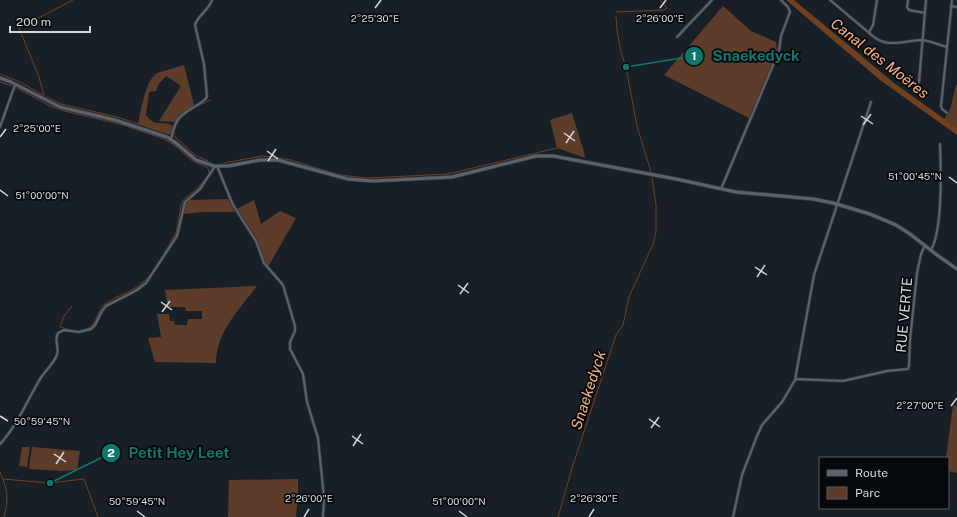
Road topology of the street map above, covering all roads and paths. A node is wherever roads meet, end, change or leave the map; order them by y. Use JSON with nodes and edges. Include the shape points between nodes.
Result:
{"nodes":[{"id":1,"x":212,"y":0,"type":"edge"},
{"id":2,"x":712,"y":0,"type":"edge"},
{"id":3,"x":780,"y":0,"type":"edge"},
{"id":4,"x":830,"y":0,"type":"edge"},
{"id":5,"x":877,"y":0,"type":"edge"},
{"id":6,"x":908,"y":0,"type":"edge"},
{"id":7,"x":926,"y":0,"type":"edge"},
{"id":8,"x":952,"y":0,"type":"edge"},
{"id":9,"x":951,"y":6,"type":"junction"},
{"id":10,"x":957,"y":7,"type":"edge"},
{"id":11,"x":925,"y":13,"type":"junction"},
{"id":12,"x":869,"y":32,"type":"junction"},
{"id":13,"x":677,"y":37,"type":"dead end"},
{"id":14,"x":922,"y":40,"type":"junction"},
{"id":15,"x":947,"y":47,"type":"junction"},
{"id":16,"x":0,"y":78,"type":"edge"},
{"id":17,"x":918,"y":82,"type":"dead end"},
{"id":18,"x":16,"y":84,"type":"junction"},
{"id":19,"x":871,"y":102,"type":"dead end"},
{"id":20,"x":947,"y":113,"type":"dead end"},
{"id":21,"x":0,"y":127,"type":"edge"},
{"id":22,"x":171,"y":139,"type":"junction"},
{"id":23,"x":940,"y":144,"type":"dead end"},
{"id":24,"x":216,"y":166,"type":"junction"},
{"id":25,"x":721,"y":189,"type":"junction"},
{"id":26,"x":838,"y":205,"type":"junction"},
{"id":27,"x":925,"y":245,"type":"junction"},
{"id":28,"x":931,"y":250,"type":"junction"},
{"id":29,"x":957,"y":269,"type":"edge"},
{"id":30,"x":795,"y":379,"type":"junction"},
{"id":31,"x":0,"y":444,"type":"edge"},
{"id":32,"x":323,"y":517,"type":"edge"},
{"id":33,"x":733,"y":517,"type":"edge"}],
"edges":[{"from":1,"to":22,"type":"street","via":[[195,25],[204,64],[207,96],[204,101],[178,118]]},
{"from":2,"to":13,"type":"street"},
{"from":3,"to":25,"type":"street","via":[[790,12],[781,36],[779,51]]},
{"from":4,"to":12,"type":"street"},
{"from":5,"to":12,"type":"street"},
{"from":6,"to":11,"type":"street","via":[[908,10]]},
{"from":7,"to":11,"type":"street"},
{"from":8,"to":9,"type":"street"},
{"from":9,"to":10,"type":"street"},
{"from":9,"to":15,"type":"street"},
{"from":11,"to":14,"type":"street"},
{"from":12,"to":14,"type":"street","via":[[885,43]]},
{"from":14,"to":15,"type":"street"},
{"from":14,"to":17,"type":"street"},
{"from":15,"to":20,"type":"street","via":[[941,107]]},
{"from":16,"to":18,"type":"main road"},
{"from":18,"to":21,"type":"street"},
{"from":18,"to":22,"type":"main road","via":[[62,108],[118,121]]},
{"from":19,"to":26,"type":"street"},
{"from":22,"to":24,"type":"main road","via":[[196,160]]},
{"from":23,"to":28,"type":"street","via":[[938,214]]},
{"from":24,"to":25,"type":"main road","via":[[278,160],[348,179],[374,181],[455,176],[547,155]]},
{"from":24,"to":31,"type":"street","via":[[200,189],[185,202],[178,234],[147,282],[106,306],[90,329],[77,332],[64,330],[58,333],[57,356]]},
{"from":24,"to":32,"type":"street","via":[[235,208],[256,241],[264,263],[281,281],[285,290],[295,326],[290,348],[302,374],[318,438],[324,498]]},
{"from":25,"to":26,"type":"main road","via":[[744,194],[815,199]]},
{"from":26,"to":27,"type":"main road","via":[[884,220],[903,229]]},
{"from":26,"to":30,"type":"street","via":[[813,279]]},
{"from":27,"to":28,"type":"main road"},
{"from":27,"to":30,"type":"street","name":"RUE VERTE","via":[[918,271],[909,369],[843,381]]},
{"from":28,"to":29,"type":"main road"},
{"from":30,"to":33,"type":"street","via":[[757,436],[742,473]]}]}
